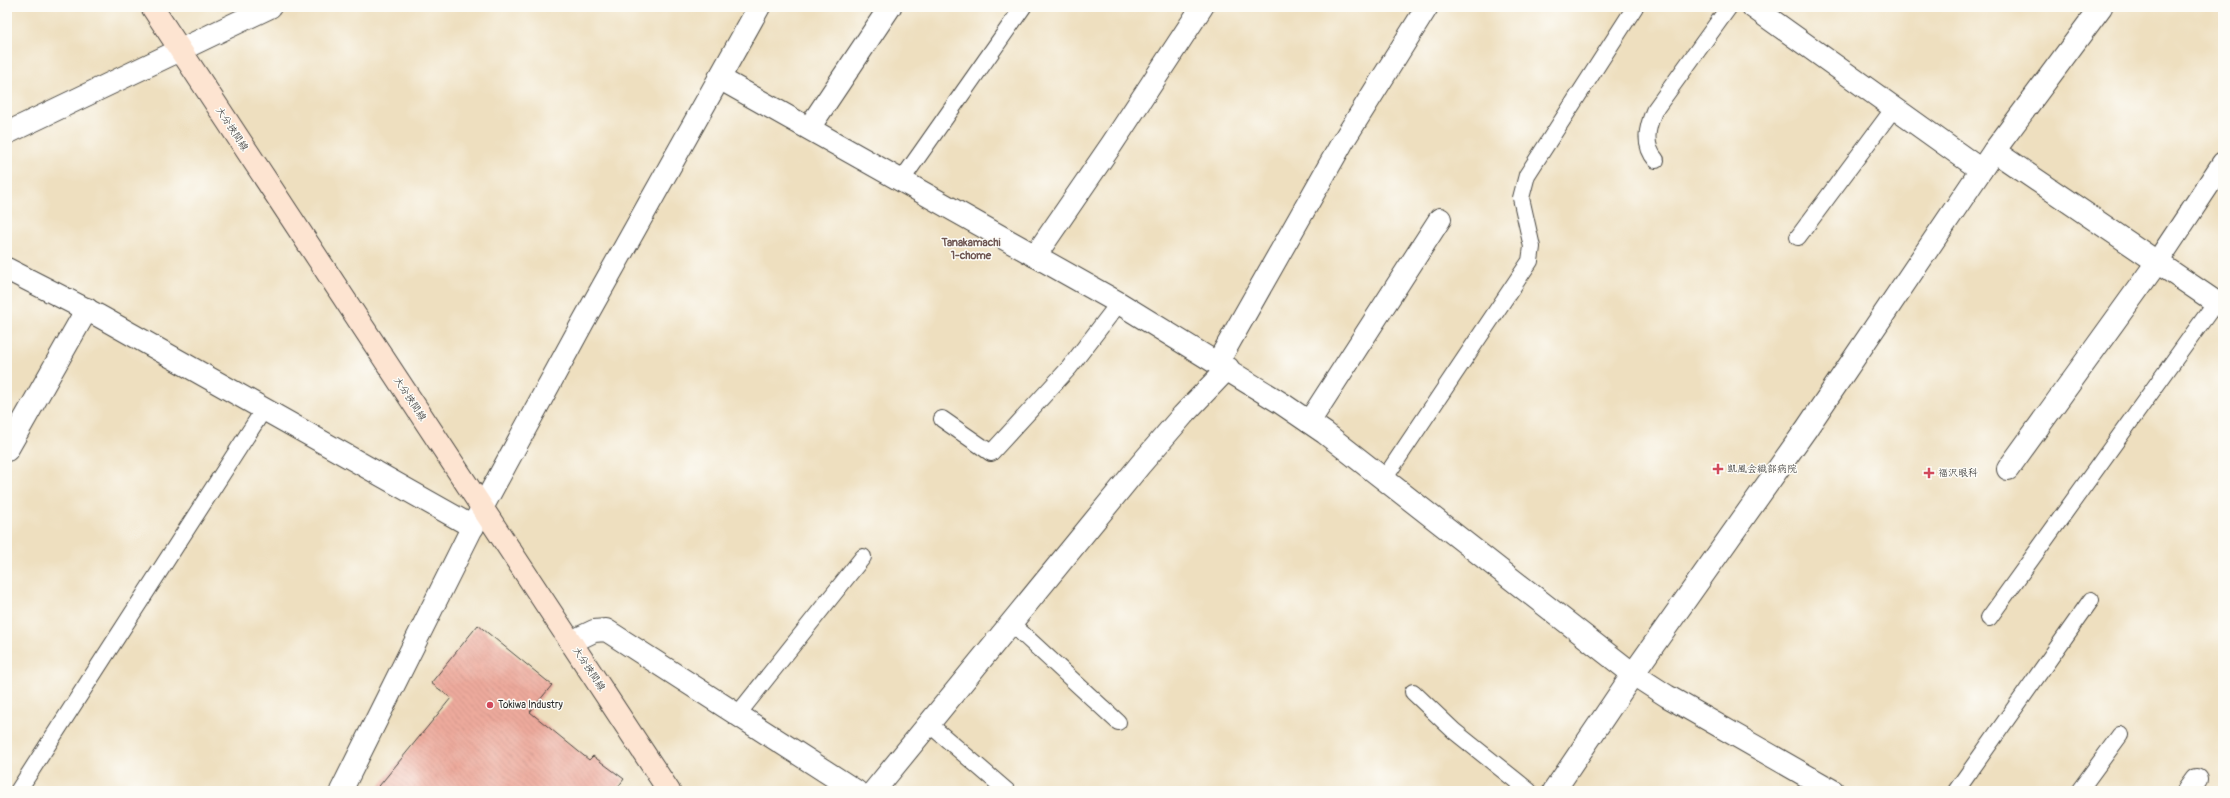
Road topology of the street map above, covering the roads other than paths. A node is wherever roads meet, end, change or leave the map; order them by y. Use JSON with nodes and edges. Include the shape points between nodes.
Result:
{"nodes":[{"id":1,"x":152,"y":7,"type":"edge"},
{"id":2,"x":270,"y":7,"type":"edge"},
{"id":3,"x":759,"y":7,"type":"edge"},
{"id":4,"x":890,"y":7,"type":"edge"},
{"id":5,"x":1023,"y":7,"type":"edge"},
{"id":6,"x":1202,"y":7,"type":"edge"},
{"id":7,"x":1427,"y":7,"type":"edge"},
{"id":8,"x":1635,"y":7,"type":"edge"},
{"id":9,"x":1729,"y":7,"type":"edge"},
{"id":10,"x":1753,"y":7,"type":"edge"},
{"id":11,"x":2101,"y":7,"type":"edge"},
{"id":12,"x":180,"y":50,"type":"junction"},
{"id":13,"x":719,"y":78,"type":"junction"},
{"id":14,"x":1894,"y":108,"type":"junction"},
{"id":15,"x":809,"y":128,"type":"junction"},
{"id":16,"x":7,"y":133,"type":"edge"},
{"id":17,"x":1994,"y":151,"type":"junction"},
{"id":18,"x":1656,"y":160,"type":"dead end"},
{"id":19,"x":2223,"y":163,"type":"edge"},
{"id":20,"x":1981,"y":170,"type":"junction"},
{"id":21,"x":901,"y":180,"type":"junction"},
{"id":22,"x":1440,"y":219,"type":"dead end"},
{"id":23,"x":1798,"y":237,"type":"dead end"},
{"id":24,"x":1035,"y":256,"type":"junction"},
{"id":25,"x":2158,"y":261,"type":"junction"},
{"id":26,"x":7,"y":268,"type":"edge"},
{"id":27,"x":1119,"y":303,"type":"junction"},
{"id":28,"x":2220,"y":304,"type":"edge"},
{"id":29,"x":87,"y":309,"type":"junction"},
{"id":30,"x":1223,"y":365,"type":"junction"},
{"id":31,"x":264,"y":409,"type":"junction"},
{"id":32,"x":942,"y":419,"type":"dead end"},
{"id":33,"x":1309,"y":422,"type":"junction"},
{"id":34,"x":7,"y":450,"type":"edge"},
{"id":35,"x":2008,"y":469,"type":"dead end"},
{"id":36,"x":1384,"y":479,"type":"junction"},
{"id":37,"x":478,"y":517,"type":"junction"},
{"id":38,"x":863,"y":557,"type":"dead end"},
{"id":39,"x":2091,"y":600,"type":"dead end"},
{"id":40,"x":1989,"y":618,"type":"dead end"},
{"id":41,"x":1011,"y":623,"type":"junction"},
{"id":42,"x":571,"y":642,"type":"junction"},
{"id":43,"x":1633,"y":674,"type":"junction"},
{"id":44,"x":1412,"y":692,"type":"dead end"},
{"id":45,"x":738,"y":714,"type":"junction"},
{"id":46,"x":1118,"y":722,"type":"dead end"},
{"id":47,"x":929,"y":724,"type":"junction"},
{"id":48,"x":2120,"y":736,"type":"dead end"},
{"id":49,"x":18,"y":791,"type":"edge"},
{"id":50,"x":340,"y":791,"type":"edge"},
{"id":51,"x":669,"y":791,"type":"edge"},
{"id":52,"x":856,"y":791,"type":"edge"},
{"id":53,"x":874,"y":791,"type":"edge"},
{"id":54,"x":1007,"y":791,"type":"edge"},
{"id":55,"x":1529,"y":791,"type":"edge"},
{"id":56,"x":1554,"y":791,"type":"edge"},
{"id":57,"x":1833,"y":791,"type":"edge"},
{"id":58,"x":1956,"y":791,"type":"edge"},
{"id":59,"x":2079,"y":791,"type":"edge"}],
"edges":[{"from":1,"to":12,"type":"main road","name":"大分挾間線"},
{"from":2,"to":12,"type":"street"},
{"from":3,"to":13,"type":"street"},
{"from":4,"to":15,"type":"street"},
{"from":5,"to":21,"type":"lane"},
{"from":6,"to":24,"type":"street"},
{"from":7,"to":30,"type":"street","via":[[1342,143]]},
{"from":8,"to":36,"type":"lane","via":[[1527,175],[1521,198],[1532,247],[1530,261]]},
{"from":9,"to":18,"type":"lane","via":[[1654,111],[1648,125],[1647,141],[1649,152]]},
{"from":10,"to":14,"type":"street"},
{"from":11,"to":17,"type":"street"},
{"from":12,"to":16,"type":"street"},
{"from":12,"to":37,"type":"main road","name":"大分挾間線"},
{"from":13,"to":15,"type":"street"},
{"from":13,"to":37,"type":"street","via":[[586,315]]},
{"from":14,"to":20,"type":"street"},
{"from":14,"to":23,"type":"lane"},
{"from":15,"to":21,"type":"street"},
{"from":17,"to":20,"type":"street"},
{"from":17,"to":25,"type":"street"},
{"from":19,"to":25,"type":"street"},
{"from":20,"to":43,"type":"street","via":[[1807,428]]},
{"from":21,"to":24,"type":"street"},
{"from":22,"to":33,"type":"street"},
{"from":24,"to":27,"type":"street"},
{"from":25,"to":28,"type":"street"},
{"from":25,"to":35,"type":"street"},
{"from":26,"to":29,"type":"street"},
{"from":27,"to":30,"type":"street"},
{"from":27,"to":32,"type":"lane","via":[[1069,368],[990,453]]},
{"from":28,"to":40,"type":"lane"},
{"from":29,"to":31,"type":"street"},
{"from":29,"to":34,"type":"street"},
{"from":30,"to":33,"type":"street"},
{"from":30,"to":41,"type":"street"},
{"from":31,"to":37,"type":"street"},
{"from":31,"to":49,"type":"lane"},
{"from":33,"to":36,"type":"street"},
{"from":36,"to":43,"type":"street"},
{"from":37,"to":42,"type":"main road","name":"大分挾間線"},
{"from":37,"to":50,"type":"street"},
{"from":38,"to":45,"type":"lane"},
{"from":39,"to":58,"type":"lane"},
{"from":41,"to":46,"type":"lane"},
{"from":41,"to":47,"type":"street"},
{"from":42,"to":45,"type":"street","via":[[594,631],[606,630]]},
{"from":42,"to":51,"type":"main road","name":"大分挾間線"},
{"from":43,"to":56,"type":"street"},
{"from":43,"to":57,"type":"street"},
{"from":44,"to":55,"type":"lane","via":[[1454,731]]},
{"from":45,"to":52,"type":"street"},
{"from":47,"to":53,"type":"street"},
{"from":47,"to":54,"type":"lane"},
{"from":48,"to":59,"type":"lane"}]}
